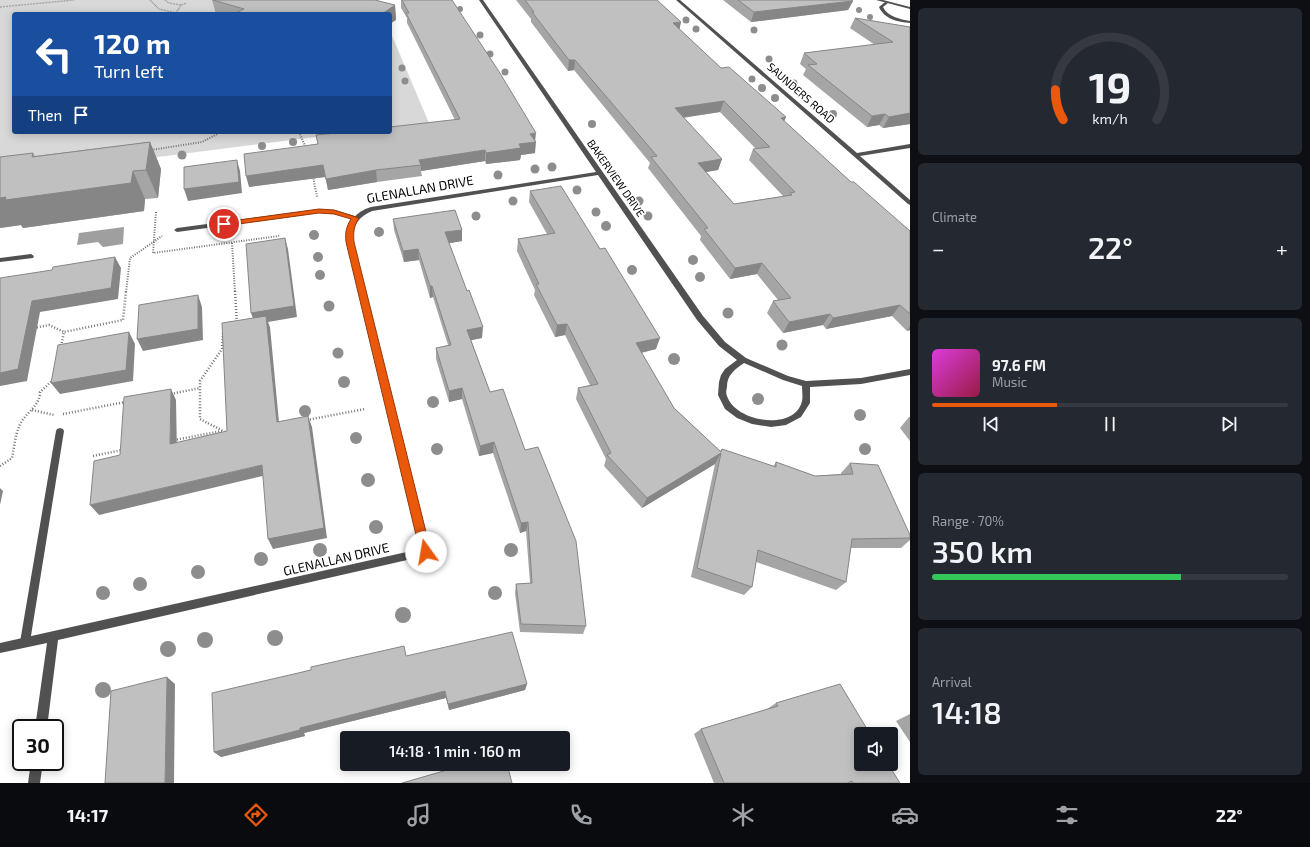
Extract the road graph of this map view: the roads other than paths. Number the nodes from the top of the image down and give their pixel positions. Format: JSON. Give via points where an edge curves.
{"nodes":[{"id":1,"x":480,"y":0,"type":"edge"},
{"id":2,"x":678,"y":0,"type":"edge"},
{"id":3,"x":878,"y":0,"type":"edge"},
{"id":4,"x":886,"y":3,"type":"junction"},
{"id":5,"x":910,"y":8,"type":"edge"},
{"id":6,"x":910,"y":22,"type":"edge"},
{"id":7,"x":910,"y":146,"type":"edge"},
{"id":8,"x":857,"y":155,"type":"junction"},
{"id":9,"x":599,"y":172,"type":"junction"},
{"id":10,"x":910,"y":202,"type":"edge"},
{"id":11,"x":356,"y":218,"type":"junction"},
{"id":12,"x":177,"y":230,"type":"road end"},
{"id":13,"x":31,"y":256,"type":"dead end"},
{"id":14,"x":0,"y":260,"type":"edge"},
{"id":15,"x":743,"y":360,"type":"junction"},
{"id":16,"x":910,"y":372,"type":"edge"},
{"id":17,"x":806,"y":384,"type":"junction"},
{"id":18,"x":60,"y":430,"type":"dead end"},
{"id":19,"x":53,"y":636,"type":"junction"},
{"id":20,"x":25,"y":642,"type":"junction"},
{"id":21,"x":0,"y":648,"type":"edge"},
{"id":22,"x":42,"y":719,"type":"edge"},
{"id":23,"x":36,"y":771,"type":"edge"},
{"id":24,"x":34,"y":783,"type":"edge"}],
"edges":[{"from":1,"to":9,"type":"street","name":"BAKERVIEW DRIVE"},
{"from":2,"to":8,"type":"street","name":"SAUNDERS ROAD"},
{"from":3,"to":4,"type":"street"},
{"from":4,"to":5,"type":"street"},
{"from":4,"to":6,"type":"street","via":[[881,7],[882,11],[890,17]]},
{"from":7,"to":8,"type":"street"},
{"from":8,"to":10,"type":"street","name":"SAUNDERS ROAD"},
{"from":9,"to":11,"type":"street","name":"GLENALLAN DRIVE","via":[[371,209]]},
{"from":9,"to":15,"type":"street","name":"BAKERVIEW DRIVE","via":[[700,318],[722,344]]},
{"from":11,"to":12,"type":"street","via":[[319,211]]},
{"from":11,"to":19,"type":"street","name":"GLENALLAN DRIVE","via":[[351,225],[350,242],[426,552]]},
{"from":13,"to":14,"type":"street"},
{"from":15,"to":17,"type":"street","name":"BAKERVIEW DRIVE"},
{"from":15,"to":17,"type":"street","via":[[728,371],[721,388],[723,400],[732,411],[745,419],[775,424],[789,421],[797,416],[806,403]]},
{"from":16,"to":17,"type":"street","name":"BAKERVIEW DRIVE","via":[[861,382]]},
{"from":18,"to":20,"type":"street"},
{"from":19,"to":20,"type":"street","name":"GLENALLAN DRIVE"},
{"from":19,"to":22,"type":"street"},
{"from":20,"to":21,"type":"street","name":"GLENALLAN DRIVE"},
{"from":23,"to":24,"type":"street"}]}
